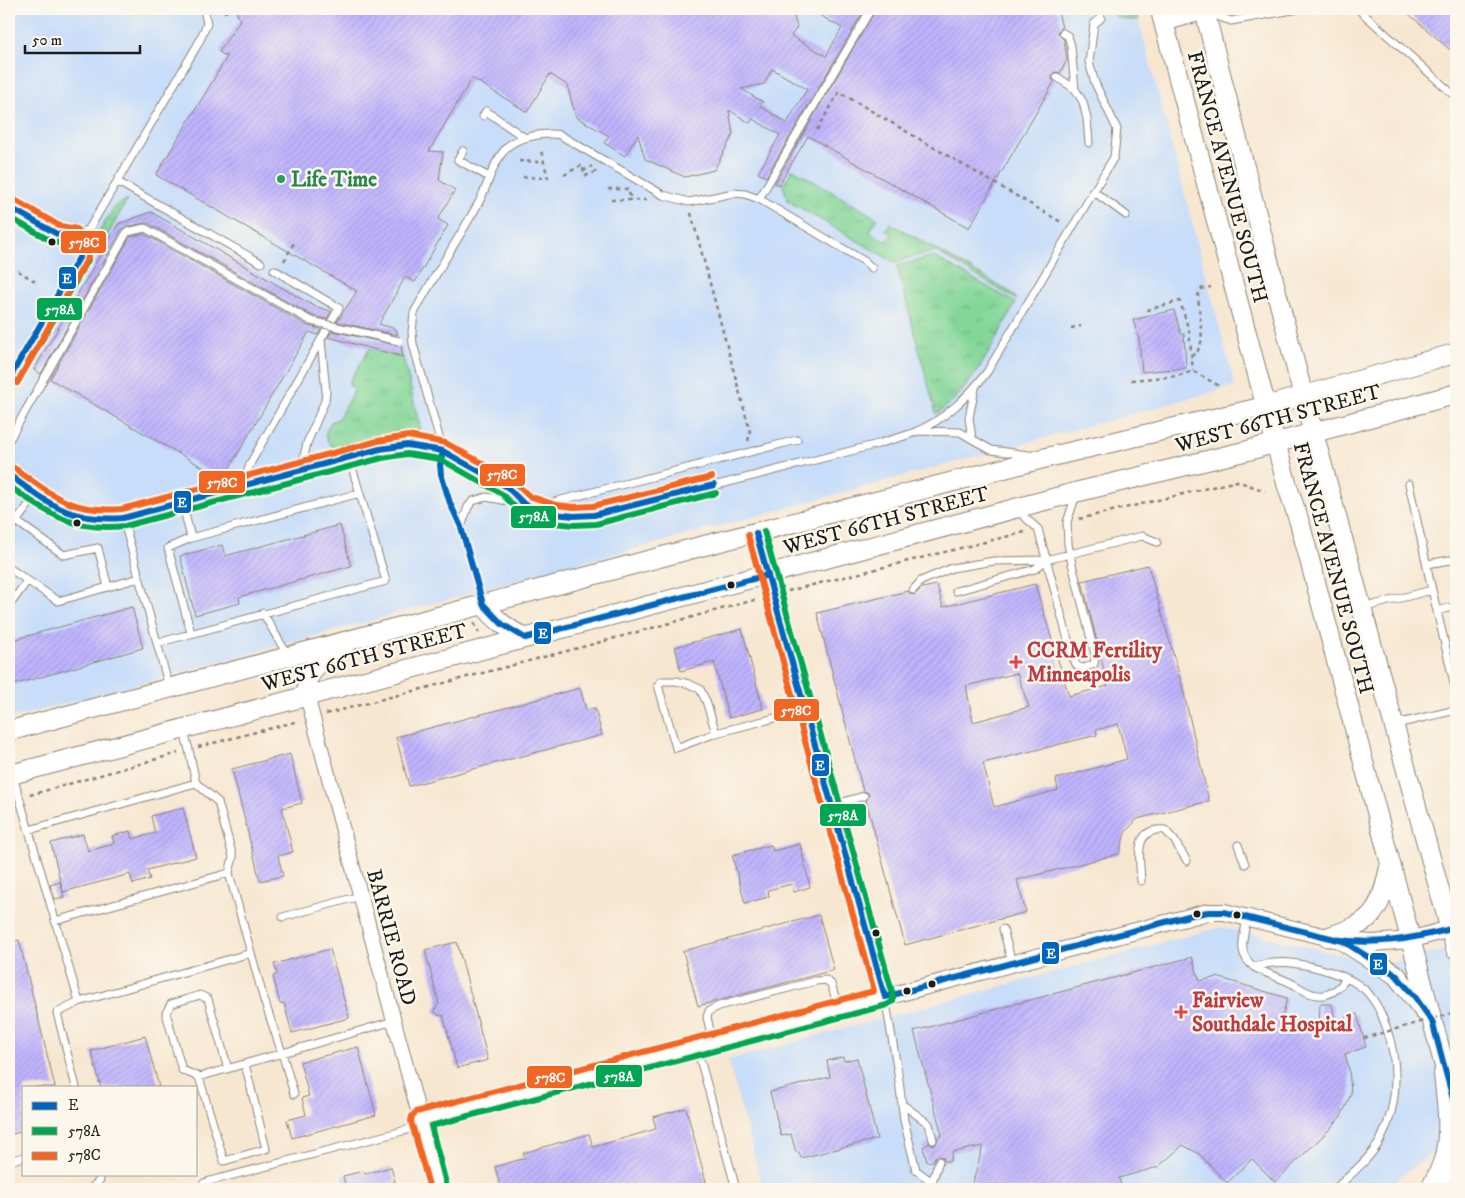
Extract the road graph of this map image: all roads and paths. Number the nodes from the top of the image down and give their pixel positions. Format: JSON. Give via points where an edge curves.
{"nodes":[{"id":1,"x":204,"y":9,"type":"edge"},
{"id":2,"x":233,"y":9,"type":"edge"},
{"id":3,"x":871,"y":9,"type":"edge"},
{"id":4,"x":1100,"y":9,"type":"edge"},
{"id":5,"x":1298,"y":9,"type":"edge"},
{"id":6,"x":1358,"y":9,"type":"edge"},
{"id":7,"x":1205,"y":10,"type":"edge"},
{"id":8,"x":224,"y":12,"type":"dead end"},
{"id":9,"x":1162,"y":16,"type":"edge"},
{"id":10,"x":1063,"y":33,"type":"dead end"},
{"id":11,"x":1057,"y":77,"type":"dead end"},
{"id":12,"x":1075,"y":88,"type":"junction"},
{"id":13,"x":1456,"y":97,"type":"edge"},
{"id":14,"x":483,"y":116,"type":"dead end"},
{"id":15,"x":817,"y":130,"type":"dead end"},
{"id":16,"x":526,"y":138,"type":"junction"},
{"id":17,"x":1089,"y":143,"type":"dead end"},
{"id":18,"x":463,"y":151,"type":"dead end"},
{"id":19,"x":541,"y":151,"type":"dead end"},
{"id":20,"x":519,"y":161,"type":"dead end"},
{"id":21,"x":544,"y":162,"type":"junction"},
{"id":22,"x":592,"y":166,"type":"dead end"},
{"id":23,"x":604,"y":168,"type":"dead end"},
{"id":24,"x":583,"y":171,"type":"junction"},
{"id":25,"x":564,"y":175,"type":"dead end"},
{"id":26,"x":489,"y":177,"type":"junction"},
{"id":27,"x":523,"y":177,"type":"dead end"},
{"id":28,"x":118,"y":182,"type":"junction"},
{"id":29,"x":608,"y":189,"type":"dead end"},
{"id":30,"x":1093,"y":191,"type":"junction"},
{"id":31,"x":631,"y":199,"type":"junction"},
{"id":32,"x":759,"y":199,"type":"junction"},
{"id":33,"x":611,"y":200,"type":"dead end"},
{"id":34,"x":652,"y":200,"type":"dead end"},
{"id":35,"x":9,"y":207,"type":"edge"},
{"id":36,"x":691,"y":213,"type":"dead end"},
{"id":37,"x":1126,"y":215,"type":"dead end"},
{"id":38,"x":1061,"y":222,"type":"dead end"},
{"id":39,"x":72,"y":236,"type":"junction"},
{"id":40,"x":295,"y":241,"type":"dead end"},
{"id":41,"x":284,"y":261,"type":"dead end"},
{"id":42,"x":261,"y":262,"type":"dead end"},
{"id":43,"x":872,"y":268,"type":"dead end"},
{"id":44,"x":274,"y":270,"type":"dead end"},
{"id":45,"x":18,"y":271,"type":"dead end"},
{"id":46,"x":38,"y":283,"type":"dead end"},
{"id":47,"x":1211,"y":286,"type":"dead end"},
{"id":48,"x":1147,"y":310,"type":"dead end"},
{"id":49,"x":1081,"y":326,"type":"dead end"},
{"id":50,"x":1071,"y":328,"type":"dead end"},
{"id":51,"x":321,"y":340,"type":"junction"},
{"id":52,"x":414,"y":344,"type":"junction"},
{"id":53,"x":1456,"y":353,"type":"edge"},
{"id":54,"x":1191,"y":356,"type":"junction"},
{"id":55,"x":1193,"y":371,"type":"junction"},
{"id":56,"x":9,"y":379,"type":"edge"},
{"id":57,"x":1131,"y":380,"type":"dead end"},
{"id":58,"x":1221,"y":387,"type":"dead end"},
{"id":59,"x":976,"y":388,"type":"junction"},
{"id":60,"x":1456,"y":394,"type":"edge"},
{"id":61,"x":1302,"y":395,"type":"junction"},
{"id":62,"x":1266,"y":406,"type":"junction"},
{"id":63,"x":917,"y":431,"type":"junction"},
{"id":64,"x":1313,"y":432,"type":"junction"},
{"id":65,"x":972,"y":438,"type":"junction"},
{"id":66,"x":9,"y":440,"type":"edge"},
{"id":67,"x":797,"y":440,"type":"dead end"},
{"id":68,"x":1276,"y":443,"type":"junction"},
{"id":69,"x":443,"y":451,"type":"junction"},
{"id":70,"x":746,"y":454,"type":"junction"},
{"id":71,"x":1049,"y":457,"type":"junction"},
{"id":72,"x":349,"y":458,"type":"junction"},
{"id":73,"x":305,"y":469,"type":"junction"},
{"id":74,"x":9,"y":475,"type":"edge"},
{"id":75,"x":1409,"y":484,"type":"dead end"},
{"id":76,"x":242,"y":486,"type":"junction"},
{"id":77,"x":1077,"y":492,"type":"junction"},
{"id":78,"x":1266,"y":492,"type":"dead end"},
{"id":79,"x":360,"y":493,"type":"junction"},
{"id":80,"x":37,"y":494,"type":"junction"},
{"id":81,"x":182,"y":502,"type":"junction"},
{"id":82,"x":524,"y":504,"type":"junction"},
{"id":83,"x":534,"y":507,"type":"junction"},
{"id":84,"x":1015,"y":509,"type":"junction"},
{"id":85,"x":123,"y":518,"type":"junction"},
{"id":86,"x":16,"y":521,"type":"junction"},
{"id":87,"x":1067,"y":522,"type":"junction"},
{"id":88,"x":461,"y":527,"type":"junction"},
{"id":89,"x":1038,"y":529,"type":"junction"},
{"id":90,"x":9,"y":531,"type":"edge"},
{"id":91,"x":756,"y":533,"type":"junction"},
{"id":92,"x":191,"y":538,"type":"junction"},
{"id":93,"x":1157,"y":542,"type":"dead end"},
{"id":94,"x":1070,"y":554,"type":"junction"},
{"id":95,"x":1046,"y":560,"type":"junction"},
{"id":96,"x":1456,"y":561,"type":"edge"},
{"id":97,"x":1426,"y":564,"type":"junction"},
{"id":98,"x":9,"y":568,"type":"edge"},
{"id":99,"x":768,"y":575,"type":"junction"},
{"id":100,"x":139,"y":578,"type":"junction"},
{"id":101,"x":27,"y":581,"type":"junction"},
{"id":102,"x":108,"y":587,"type":"junction"},
{"id":103,"x":791,"y":590,"type":"dead end"},
{"id":104,"x":913,"y":590,"type":"dead end"},
{"id":105,"x":1432,"y":590,"type":"junction"},
{"id":106,"x":956,"y":591,"type":"dead end"},
{"id":107,"x":758,"y":599,"type":"dead end"},
{"id":108,"x":9,"y":606,"type":"edge"},
{"id":109,"x":1456,"y":606,"type":"edge"},
{"id":110,"x":1361,"y":608,"type":"junction"},
{"id":111,"x":477,"y":610,"type":"junction"},
{"id":112,"x":1437,"y":611,"type":"junction"},
{"id":113,"x":262,"y":613,"type":"junction"},
{"id":114,"x":191,"y":633,"type":"junction"},
{"id":115,"x":365,"y":635,"type":"junction"},
{"id":116,"x":481,"y":637,"type":"dead end"},
{"id":117,"x":525,"y":638,"type":"junction"},
{"id":118,"x":157,"y":643,"type":"junction"},
{"id":119,"x":289,"y":656,"type":"junction"},
{"id":120,"x":169,"y":687,"type":"junction"},
{"id":121,"x":1456,"y":691,"type":"edge"},
{"id":122,"x":307,"y":696,"type":"junction"},
{"id":123,"x":806,"y":709,"type":"junction"},
{"id":124,"x":1456,"y":710,"type":"edge"},
{"id":125,"x":327,"y":714,"type":"dead end"},
{"id":126,"x":301,"y":720,"type":"dead end"},
{"id":127,"x":1393,"y":724,"type":"junction"},
{"id":128,"x":13,"y":728,"type":"edge"},
{"id":129,"x":183,"y":728,"type":"junction"},
{"id":130,"x":716,"y":733,"type":"junction"},
{"id":131,"x":189,"y":750,"type":"junction"},
{"id":132,"x":11,"y":774,"type":"edge"},
{"id":133,"x":196,"y":782,"type":"junction"},
{"id":134,"x":864,"y":796,"type":"dead end"},
{"id":135,"x":21,"y":797,"type":"junction"},
{"id":136,"x":832,"y":804,"type":"junction"},
{"id":137,"x":29,"y":830,"type":"junction"},
{"id":138,"x":1238,"y":845,"type":"dead end"},
{"id":139,"x":1187,"y":861,"type":"dead end"},
{"id":140,"x":1245,"y":864,"type":"dead end"},
{"id":141,"x":1390,"y":865,"type":"junction"},
{"id":142,"x":229,"y":873,"type":"junction"},
{"id":143,"x":1141,"y":881,"type":"dead end"},
{"id":144,"x":360,"y":896,"type":"junction"},
{"id":145,"x":283,"y":917,"type":"dead end"},
{"id":146,"x":1248,"y":917,"type":"junction"},
{"id":147,"x":55,"y":921,"type":"junction"},
{"id":148,"x":1453,"y":928,"type":"edge"},
{"id":149,"x":1003,"y":929,"type":"dead end"},
{"id":150,"x":1335,"y":939,"type":"junction"},
{"id":151,"x":1410,"y":940,"type":"junction"},
{"id":152,"x":1456,"y":950,"type":"edge"},
{"id":153,"x":251,"y":953,"type":"junction"},
{"id":154,"x":1012,"y":963,"type":"junction"},
{"id":155,"x":1254,"y":967,"type":"junction"},
{"id":156,"x":1346,"y":979,"type":"junction"},
{"id":157,"x":885,"y":997,"type":"junction"},
{"id":158,"x":79,"y":1002,"type":"junction"},
{"id":159,"x":839,"y":1010,"type":"junction"},
{"id":160,"x":1456,"y":1012,"type":"edge"},
{"id":161,"x":394,"y":1021,"type":"junction"},
{"id":162,"x":1432,"y":1021,"type":"junction"},
{"id":163,"x":1364,"y":1038,"type":"dead end"},
{"id":164,"x":713,"y":1044,"type":"junction"},
{"id":165,"x":697,"y":1048,"type":"junction"},
{"id":166,"x":282,"y":1053,"type":"junction"},
{"id":167,"x":245,"y":1064,"type":"junction"},
{"id":168,"x":228,"y":1068,"type":"junction"},
{"id":169,"x":1446,"y":1074,"type":"junction"},
{"id":170,"x":199,"y":1077,"type":"junction"},
{"id":171,"x":76,"y":1086,"type":"edge"},
{"id":172,"x":294,"y":1094,"type":"dead end"},
{"id":173,"x":902,"y":1104,"type":"junction"},
{"id":174,"x":1456,"y":1110,"type":"edge"},
{"id":175,"x":421,"y":1123,"type":"junction"},
{"id":176,"x":933,"y":1140,"type":"dead end"},
{"id":177,"x":22,"y":1158,"type":"edge"},
{"id":178,"x":939,"y":1161,"type":"dead end"},
{"id":179,"x":9,"y":1162,"type":"edge"},
{"id":180,"x":99,"y":1176,"type":"edge"},
{"id":181,"x":932,"y":1186,"type":"edge"},
{"id":182,"x":1456,"y":1186,"type":"edge"},
{"id":183,"x":90,"y":1189,"type":"edge"},
{"id":184,"x":200,"y":1189,"type":"edge"},
{"id":185,"x":439,"y":1189,"type":"edge"},
{"id":186,"x":736,"y":1189,"type":"edge"},
{"id":187,"x":1335,"y":1189,"type":"edge"},
{"id":188,"x":1434,"y":1189,"type":"edge"},
{"id":189,"x":1450,"y":1189,"type":"edge"}],
"edges":[{"from":1,"to":28,"type":"lane","via":[[207,24],[198,44]]},
{"from":2,"to":8,"type":"path"},
{"from":3,"to":32,"type":"lane"},
{"from":4,"to":30,"type":"lane","via":[[1101,18],[1094,24],[1089,62],[1095,83],[1117,129],[1114,157]]},
{"from":5,"to":7,"type":"lane","via":[[1231,21]]},
{"from":6,"to":13,"type":"lane"},
{"from":7,"to":9,"type":"street"},
{"from":7,"to":61,"type":"main road","name":"FRANCE AVENUE SOUTH"},
{"from":9,"to":62,"type":"main road","name":"FRANCE AVENUE SOUTH"},
{"from":10,"to":12,"type":"lane","via":[[1068,36],[1071,46]]},
{"from":11,"to":12,"type":"lane"},
{"from":12,"to":17,"type":"lane","via":[[1083,102]]},
{"from":14,"to":16,"type":"lane","via":[[486,111]]},
{"from":15,"to":38,"type":"path","via":[[839,92]]},
{"from":16,"to":26,"type":"lane","via":[[506,148]]},
{"from":16,"to":32,"type":"lane","via":[[560,135],[663,195],[677,199],[693,202],[734,193]]},
{"from":18,"to":26,"type":"lane","via":[[458,160]]},
{"from":19,"to":21,"type":"path"},
{"from":20,"to":21,"type":"path"},
{"from":21,"to":27,"type":"path","via":[[548,178]]},
{"from":22,"to":24,"type":"path"},
{"from":23,"to":24,"type":"path","via":[[585,176]]},
{"from":24,"to":25,"type":"path","via":[[582,165]]},
{"from":26,"to":52,"type":"lane","via":[[480,201],[414,314]]},
{"from":28,"to":39,"type":"lane","via":[[89,229]]},
{"from":28,"to":42,"type":"lane"},
{"from":29,"to":31,"type":"path","via":[[628,189]]},
{"from":30,"to":37,"type":"lane"},
{"from":30,"to":59,"type":"lane"},
{"from":31,"to":33,"type":"path"},
{"from":31,"to":34,"type":"path"},
{"from":32,"to":43,"type":"lane"},
{"from":35,"to":39,"type":"lane","via":[[57,234]]},
{"from":36,"to":70,"type":"path","via":[[750,430]]},
{"from":39,"to":56,"type":"lane","via":[[80,256]]},
{"from":40,"to":41,"type":"path"},
{"from":44,"to":51,"type":"lane","via":[[339,308]]},
{"from":45,"to":46,"type":"path"},
{"from":47,"to":54,"type":"path","via":[[1199,292],[1202,340],[1197,353]]},
{"from":48,"to":54,"type":"path","via":[[1180,301]]},
{"from":49,"to":50,"type":"path"},
{"from":51,"to":73,"type":"lane","via":[[325,401],[307,443]]},
{"from":51,"to":76,"type":"lane","via":[[251,462]]},
{"from":52,"to":66,"type":"lane","bridge":true,"via":[[311,321],[145,228],[127,232]]},
{"from":52,"to":69,"type":"lane"},
{"from":53,"to":61,"type":"main road","name":"WEST 66TH STREET"},
{"from":54,"to":55,"type":"path"},
{"from":55,"to":57,"type":"path","via":[[1177,376]]},
{"from":55,"to":58,"type":"path"},
{"from":59,"to":63,"type":"lane","via":[[942,416]]},
{"from":59,"to":65,"type":"lane","via":[[969,418]]},
{"from":60,"to":64,"type":"main road","name":"WEST 66TH STREET"},
{"from":61,"to":62,"type":"main road","name":"WEST 66TH STREET"},
{"from":61,"to":64,"type":"main road","name":"FRANCE AVENUE SOUTH"},
{"from":62,"to":68,"type":"main road","name":"FRANCE AVENUE SOUTH"},
{"from":62,"to":71,"type":"main road","name":"WEST 66TH STREET"},
{"from":63,"to":65,"type":"lane","via":[[960,432]]},
{"from":63,"to":83,"type":"lane","via":[[878,444],[594,515],[554,514]]},
{"from":64,"to":68,"type":"main road","name":"WEST 66TH STREET"},
{"from":64,"to":110,"type":"main road","name":"FRANCE AVENUE SOUTH"},
{"from":65,"to":71,"type":"lane","via":[[991,450]]},
{"from":67,"to":70,"type":"lane"},
{"from":68,"to":77,"type":"main road","name":"WEST 66TH STREET"},
{"from":68,"to":141,"type":"main road","name":"FRANCE AVENUE SOUTH"},
{"from":69,"to":72,"type":"lane","via":[[407,445]]},
{"from":69,"to":82,"type":"lane","via":[[507,487]]},
{"from":69,"to":88,"type":"lane","via":[[441,474]]},
{"from":70,"to":83,"type":"lane"},
{"from":71,"to":91,"type":"main road","name":"WEST 66TH STREET"},
{"from":72,"to":73,"type":"lane"},
{"from":72,"to":79,"type":"lane"},
{"from":73,"to":76,"type":"lane"},
{"from":74,"to":80,"type":"lane"},
{"from":75,"to":97,"type":"lane"},
{"from":76,"to":81,"type":"lane"},
{"from":77,"to":84,"type":"main road","name":"WEST 66TH STREET"},
{"from":77,"to":87,"type":"lane"},
{"from":78,"to":87,"type":"path","via":[[1237,481]]},
{"from":79,"to":92,"type":"lane"},
{"from":79,"to":113,"type":"lane","via":[[386,581]]},
{"from":80,"to":85,"type":"lane","via":[[76,516],[92,520]]},
{"from":80,"to":86,"type":"lane"},
{"from":81,"to":85,"type":"lane"},
{"from":81,"to":92,"type":"lane"},
{"from":82,"to":83,"type":"lane"},
{"from":82,"to":88,"type":"lane","via":[[486,496],[473,501],[468,507]]},
{"from":84,"to":89,"type":"lane"},
{"from":84,"to":99,"type":"main road","name":"WEST 66TH STREET"},
{"from":85,"to":100,"type":"lane"},
{"from":86,"to":90,"type":"lane"},
{"from":86,"to":102,"type":"lane","via":[[64,554],[98,548]]},
{"from":87,"to":94,"type":"lane"},
{"from":88,"to":111,"type":"lane"},
{"from":89,"to":95,"type":"lane"},
{"from":89,"to":103,"type":"path"},
{"from":91,"to":99,"type":"street"},
{"from":91,"to":111,"type":"main road","name":"WEST 66TH STREET"},
{"from":92,"to":114,"type":"lane","via":[[168,548]]},
{"from":93,"to":94,"type":"lane","via":[[1142,536]]},
{"from":94,"to":95,"type":"lane"},
{"from":94,"to":95,"type":"lane","via":[[1095,655],[1094,664],[1084,668],[1076,666],[1073,658]]},
{"from":95,"to":104,"type":"lane","via":[[994,561],[952,568],[921,581]]},
{"from":95,"to":106,"type":"lane","via":[[1035,569]]},
{"from":96,"to":97,"type":"lane"},
{"from":97,"to":105,"type":"lane"},
{"from":98,"to":101,"type":"lane"},
{"from":99,"to":117,"type":"main road","name":"WEST 66TH STREET"},
{"from":99,"to":123,"type":"street"},
{"from":100,"to":102,"type":"lane"},
{"from":100,"to":118,"type":"lane"},
{"from":101,"to":102,"type":"lane","via":[[58,601]]},
{"from":101,"to":108,"type":"lane"},
{"from":105,"to":110,"type":"lane"},
{"from":105,"to":112,"type":"lane"},
{"from":107,"to":125,"type":"path"},
{"from":109,"to":112,"type":"lane"},
{"from":110,"to":127,"type":"main road","name":"FRANCE AVENUE SOUTH"},
{"from":111,"to":115,"type":"main road","name":"WEST 66TH STREET"},
{"from":111,"to":116,"type":"path"},
{"from":111,"to":117,"type":"main road","via":[[490,613],[506,628]]},
{"from":112,"to":121,"type":"lane"},
{"from":113,"to":114,"type":"lane"},
{"from":113,"to":119,"type":"lane"},
{"from":114,"to":118,"type":"lane"},
{"from":115,"to":119,"type":"main road","name":"WEST 66TH STREET"},
{"from":115,"to":122,"type":"main road","via":[[322,660],[308,680]]},
{"from":117,"to":122,"type":"main road","name":"WEST 66TH STREET"},
{"from":118,"to":120,"type":"lane"},
{"from":119,"to":120,"type":"main road","name":"WEST 66TH STREET"},
{"from":120,"to":128,"type":"main road","name":"WEST 66TH STREET"},
{"from":122,"to":129,"type":"main road","name":"WEST 66TH STREET"},
{"from":122,"to":144,"type":"street","name":"BARRIE ROAD"},
{"from":123,"to":130,"type":"lane"},
{"from":123,"to":136,"type":"street"},
{"from":124,"to":127,"type":"lane"},
{"from":126,"to":131,"type":"path"},
{"from":127,"to":148,"type":"main road","name":"FRANCE AVENUE SOUTH"},
{"from":129,"to":131,"type":"lane"},
{"from":129,"to":132,"type":"main road","name":"WEST 66TH STREET"},
{"from":130,"to":130,"type":"lane","via":[[676,748],[658,685],[662,681],[676,681],[700,689]]},
{"from":131,"to":133,"type":"lane"},
{"from":131,"to":135,"type":"path"},
{"from":132,"to":135,"type":"lane"},
{"from":133,"to":137,"type":"lane"},
{"from":133,"to":142,"type":"lane","via":[[218,802],[233,857]]},
{"from":134,"to":136,"type":"lane"},
{"from":135,"to":137,"type":"lane"},
{"from":136,"to":157,"type":"street"},
{"from":137,"to":147,"type":"lane"},
{"from":138,"to":140,"type":"lane"},
{"from":139,"to":143,"type":"lane","via":[[1165,830],[1154,829],[1144,836],[1139,846]]},
{"from":141,"to":150,"type":"main road","via":[[1384,894],[1376,910],[1362,924]]},
{"from":141,"to":151,"type":"main road","name":"FRANCE AVENUE SOUTH"},
{"from":142,"to":147,"type":"lane"},
{"from":142,"to":153,"type":"lane"},
{"from":144,"to":145,"type":"lane"},
{"from":144,"to":161,"type":"street","name":"BARRIE ROAD"},
{"from":146,"to":150,"type":"street"},
{"from":146,"to":154,"type":"street","via":[[1208,912]]},
{"from":146,"to":155,"type":"lane","via":[[1242,949]]},
{"from":147,"to":158,"type":"lane"},
{"from":148,"to":151,"type":"street"},
{"from":148,"to":152,"type":"main road","name":"FRANCE AVENUE SOUTH"},
{"from":149,"to":154,"type":"lane"},
{"from":150,"to":151,"type":"street","via":[[1372,943]]},
{"from":150,"to":162,"type":"main road","via":[[1396,975]]},
{"from":151,"to":162,"type":"main road","name":"FRANCE AVENUE SOUTH"},
{"from":153,"to":158,"type":"lane"},
{"from":153,"to":166,"type":"lane"},
{"from":154,"to":157,"type":"street"},
{"from":155,"to":156,"type":"lane","via":[[1272,963],[1303,965]]},
{"from":155,"to":156,"type":"lane","via":[[1318,996],[1330,994]]},
{"from":156,"to":187,"type":"lane","via":[[1360,986],[1383,1016],[1395,1079],[1392,1106],[1380,1140]]},
{"from":157,"to":159,"type":"street"},
{"from":157,"to":173,"type":"lane"},
{"from":158,"to":171,"type":"lane","via":[[57,1014]]},
{"from":159,"to":164,"type":"street"},
{"from":159,"to":164,"type":"lane","via":[[831,984],[826,980],[720,1006],[709,1011],[707,1017]]},
{"from":160,"to":163,"type":"path","bridge":true},
{"from":161,"to":166,"type":"lane"},
{"from":161,"to":175,"type":"street","name":"BARRIE ROAD"},
{"from":162,"to":169,"type":"main road","name":"FRANCE AVENUE SOUTH"},
{"from":164,"to":165,"type":"street"},
{"from":165,"to":175,"type":"street"},
{"from":165,"to":186,"type":"lane"},
{"from":166,"to":167,"type":"lane"},
{"from":166,"to":172,"type":"lane"},
{"from":167,"to":168,"type":"lane"},
{"from":167,"to":170,"type":"lane","via":[[266,1149],[250,1154],[224,1161]]},
{"from":168,"to":170,"type":"lane"},
{"from":168,"to":170,"type":"lane","via":[[208,999],[200,995],[171,1004],[166,1013],[182,1070]]},
{"from":169,"to":174,"type":"main road","name":"FRANCE AVENUE SOUTH"},
{"from":169,"to":188,"type":"highway","via":[[1450,1142]]},
{"from":173,"to":176,"type":"lane","via":[[929,1124]]},
{"from":173,"to":181,"type":"lane","via":[[916,1170]]},
{"from":175,"to":184,"type":"lane","via":[[210,1180]]},
{"from":175,"to":185,"type":"street","name":"BARRIE ROAD"},
{"from":177,"to":179,"type":"lane"},
{"from":178,"to":181,"type":"lane"},
{"from":180,"to":183,"type":"lane","via":[[100,1180]]},
{"from":182,"to":189,"type":"highway"}]}
